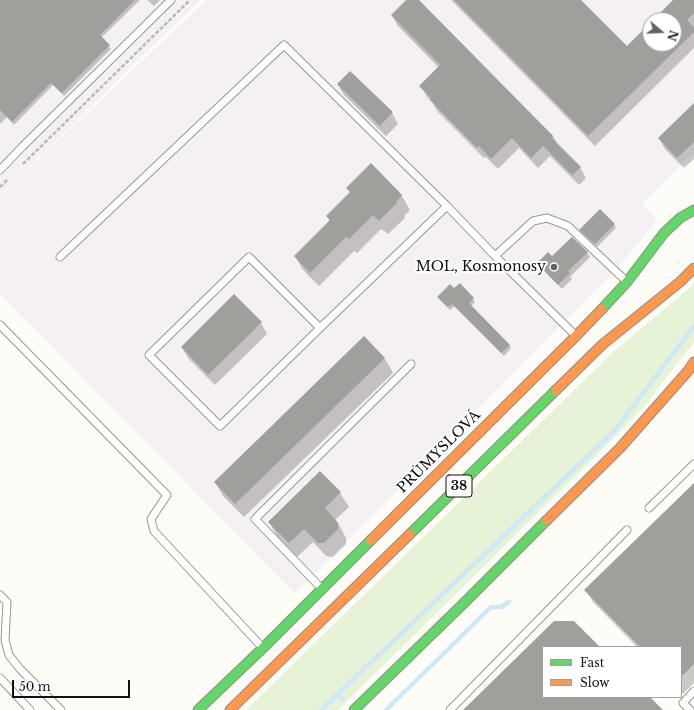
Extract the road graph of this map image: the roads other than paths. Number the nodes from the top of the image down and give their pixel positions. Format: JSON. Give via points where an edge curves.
{"nodes":[{"id":1,"x":172,"y":0,"type":"edge"},
{"id":2,"x":0,"y":170,"type":"edge"},
{"id":3,"x":447,"y":206,"type":"junction"},
{"id":4,"x":694,"y":210,"type":"edge"},
{"id":5,"x":495,"y":256,"type":"junction"},
{"id":6,"x":60,"y":257,"type":"dead end"},
{"id":7,"x":694,"y":268,"type":"edge"},
{"id":8,"x":627,"y":282,"type":"junction"},
{"id":9,"x":0,"y":325,"type":"edge"},
{"id":10,"x":320,"y":328,"type":"junction"},
{"id":11,"x":576,"y":336,"type":"junction"},
{"id":12,"x":694,"y":362,"type":"edge"},
{"id":13,"x":411,"y":364,"type":"dead end"},
{"id":14,"x":694,"y":464,"type":"edge"},
{"id":15,"x":649,"y":508,"type":"dead end"},
{"id":16,"x":627,"y":530,"type":"dead end"},
{"id":17,"x":322,"y":589,"type":"junction"},
{"id":18,"x":0,"y":594,"type":"edge"},
{"id":19,"x":262,"y":648,"type":"junction"},
{"id":20,"x":1,"y":679,"type":"edge"},
{"id":21,"x":694,"y":691,"type":"edge"},
{"id":22,"x":30,"y":710,"type":"edge"},
{"id":23,"x":61,"y":710,"type":"edge"},
{"id":24,"x":198,"y":710,"type":"edge"},
{"id":25,"x":230,"y":710,"type":"edge"},
{"id":26,"x":354,"y":710,"type":"edge"},
{"id":27,"x":450,"y":710,"type":"edge"},
{"id":28,"x":690,"y":710,"type":"edge"}],
"edges":[{"from":1,"to":2,"type":"lane"},
{"from":3,"to":5,"type":"lane"},
{"from":3,"to":6,"type":"lane","via":[[284,45]]},
{"from":3,"to":10,"type":"lane"},
{"from":4,"to":8,"type":"main road","name":"PRŮMYSLOVÁ","via":[[680,218],[664,233]]},
{"from":5,"to":8,"type":"lane","via":[[533,221],[547,218],[568,226]]},
{"from":5,"to":11,"type":"lane"},
{"from":7,"to":25,"type":"main road","number":"38","via":[[604,344]]},
{"from":8,"to":11,"type":"main road","name":"PRŮMYSLOVÁ"},
{"from":9,"to":19,"type":"lane","via":[[167,495],[151,519],[154,531]]},
{"from":10,"to":10,"type":"lane","via":[[220,426],[150,355],[249,257]]},
{"from":11,"to":17,"type":"main road","name":"PRŮMYSLOVÁ"},
{"from":12,"to":26,"type":"main road","via":[[620,448]]},
{"from":13,"to":17,"type":"lane","via":[[255,518]]},
{"from":14,"to":15,"type":"lane"},
{"from":16,"to":27,"type":"lane"},
{"from":17,"to":19,"type":"main road","name":"PRŮMYSLOVÁ"},
{"from":18,"to":23,"type":"lane","via":[[8,602],[5,640],[8,656]]},
{"from":19,"to":24,"type":"main road","name":"PRŮMYSLOVÁ"},
{"from":20,"to":22,"type":"lane"},
{"from":21,"to":28,"type":"lane","via":[[683,702]]}]}
